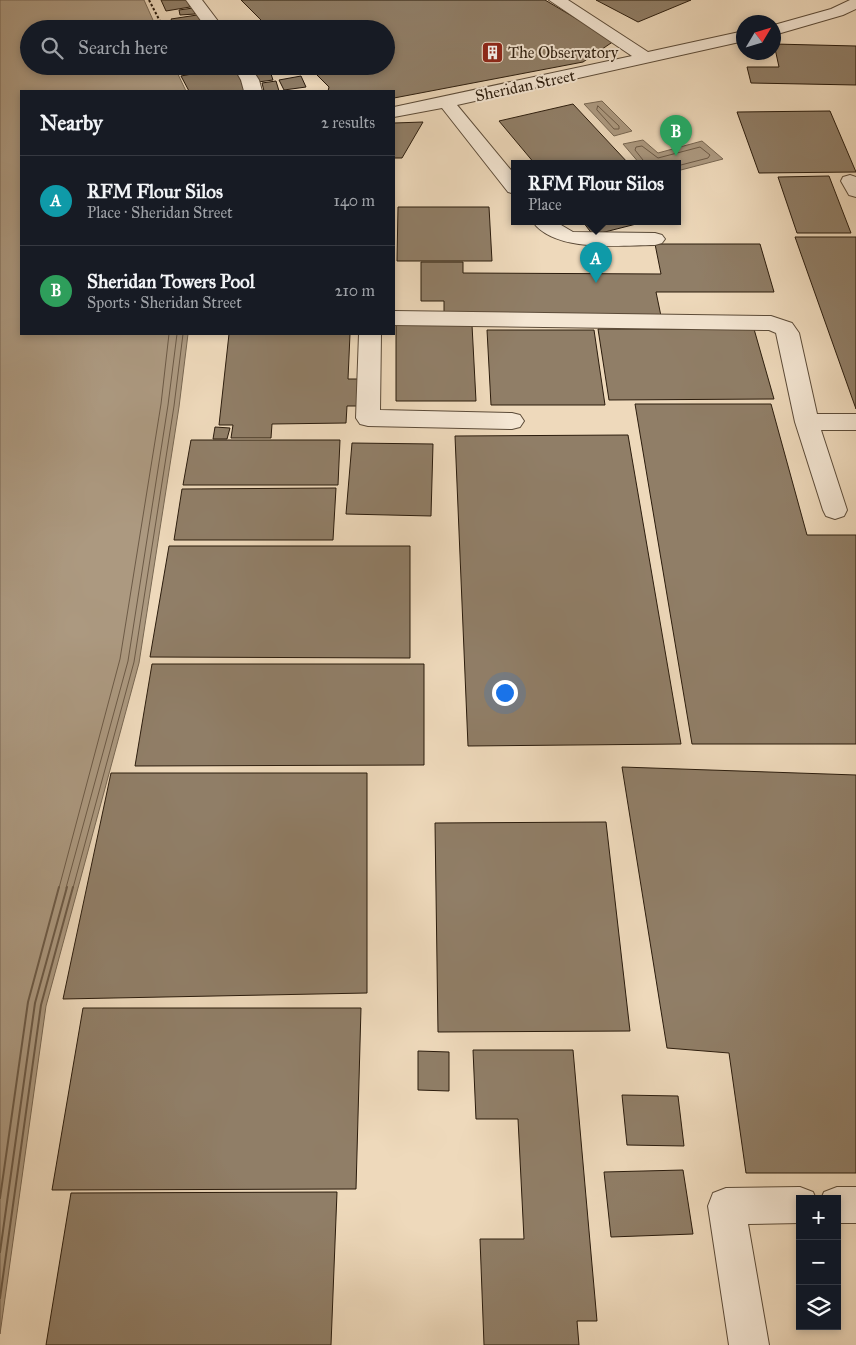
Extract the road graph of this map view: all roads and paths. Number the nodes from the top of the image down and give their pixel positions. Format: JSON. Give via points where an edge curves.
{"nodes":[{"id":1,"x":149,"y":0,"type":"edge"},
{"id":2,"x":194,"y":0,"type":"edge"},
{"id":3,"x":557,"y":0,"type":"edge"},
{"id":4,"x":856,"y":3,"type":"edge"},
{"id":5,"x":159,"y":20,"type":"edge"},
{"id":6,"x":209,"y":20,"type":"edge"},
{"id":7,"x":781,"y":28,"type":"edge"},
{"id":8,"x":736,"y":38,"type":"edge"},
{"id":9,"x":645,"y":58,"type":"junction"},
{"id":10,"x":247,"y":75,"type":"edge"},
{"id":11,"x":253,"y":90,"type":"edge"},
{"id":12,"x":446,"y":102,"type":"junction"},
{"id":13,"x":396,"y":120,"type":"edge"},
{"id":14,"x":511,"y":183,"type":"edge"},
{"id":15,"x":547,"y":225,"type":"edge"},
{"id":16,"x":655,"y":238,"type":"dead end"},
{"id":17,"x":395,"y":318,"type":"edge"},
{"id":18,"x":370,"y":335,"type":"edge"},
{"id":19,"x":512,"y":422,"type":"dead end"},
{"id":20,"x":807,"y":422,"type":"junction"},
{"id":21,"x":856,"y":422,"type":"edge"},
{"id":22,"x":834,"y":510,"type":"dead end"},
{"id":23,"x":796,"y":1205,"type":"edge"},
{"id":24,"x":841,"y":1205,"type":"edge"},
{"id":25,"x":856,"y":1205,"type":"edge"},
{"id":26,"x":749,"y":1345,"type":"edge"}],
"edges":[{"from":1,"to":5,"type":"path"},
{"from":2,"to":6,"type":"street"},
{"from":3,"to":9,"type":"street"},
{"from":4,"to":7,"type":"street","via":[[838,12]]},
{"from":8,"to":9,"type":"street","name":"Sheridan Street"},
{"from":9,"to":12,"type":"street","name":"Sheridan Street"},
{"from":10,"to":11,"type":"street"},
{"from":12,"to":13,"type":"street","name":"Sheridan Street","via":[[424,106]]},
{"from":12,"to":14,"type":"street"},
{"from":15,"to":16,"type":"street","via":[[572,238]]},
{"from":17,"to":20,"type":"street","via":[[771,323],[788,333]]},
{"from":18,"to":19,"type":"street","via":[[368,418]]},
{"from":20,"to":21,"type":"street"},
{"from":20,"to":22,"type":"street"},
{"from":23,"to":26,"type":"street","via":[[726,1206]]},
{"from":24,"to":25,"type":"street"}]}
